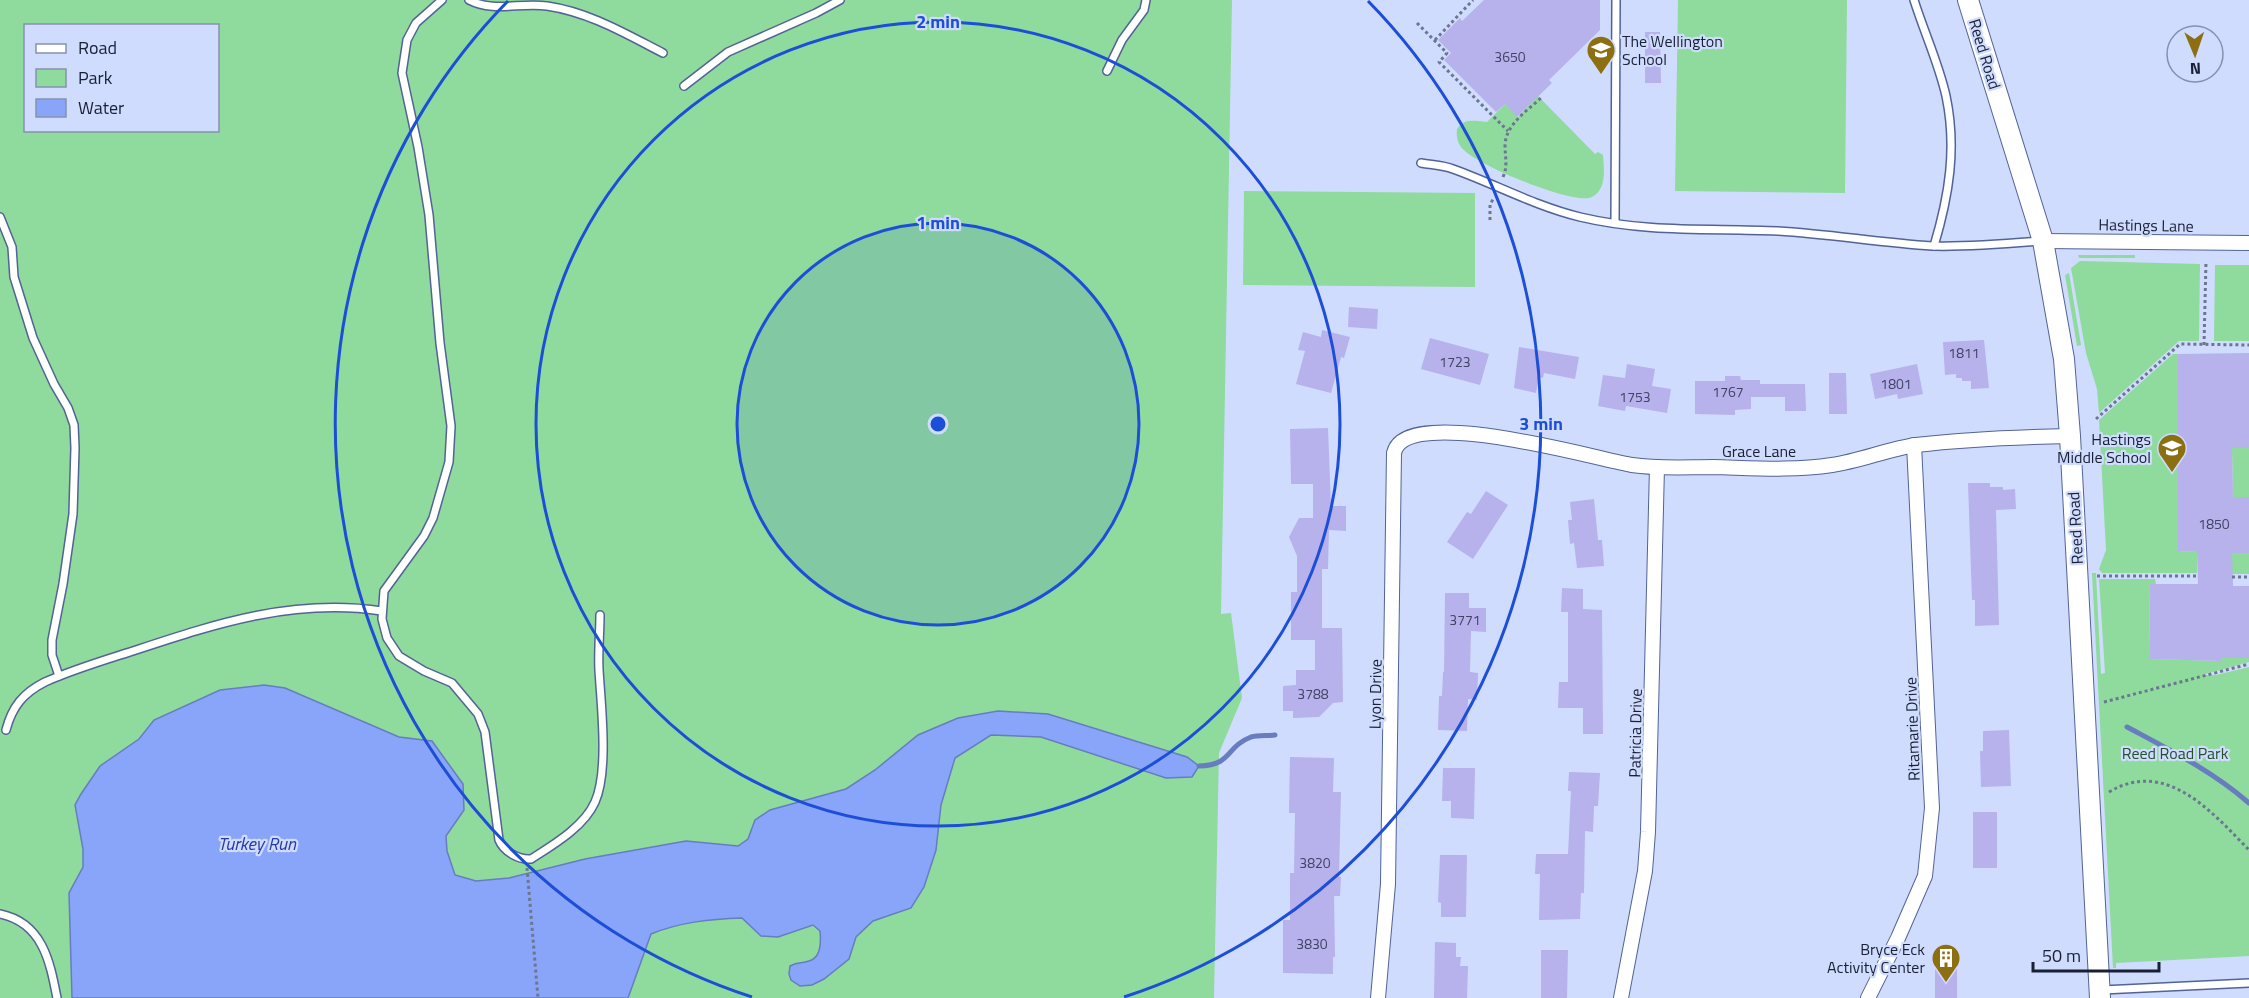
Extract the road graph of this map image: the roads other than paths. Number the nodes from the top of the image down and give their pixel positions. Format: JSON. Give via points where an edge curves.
{"nodes":[{"id":1,"x":442,"y":0,"type":"edge"},
{"id":2,"x":469,"y":0,"type":"edge"},
{"id":3,"x":840,"y":0,"type":"edge"},
{"id":4,"x":1146,"y":0,"type":"edge"},
{"id":5,"x":1616,"y":0,"type":"edge"},
{"id":6,"x":1914,"y":0,"type":"edge"},
{"id":7,"x":1968,"y":0,"type":"edge"},
{"id":8,"x":663,"y":53,"type":"dead end"},
{"id":9,"x":1107,"y":71,"type":"dead end"},
{"id":10,"x":684,"y":86,"type":"dead end"},
{"id":11,"x":1422,"y":163,"type":"dead end"},
{"id":12,"x":0,"y":217,"type":"edge"},
{"id":13,"x":1615,"y":223,"type":"junction"},
{"id":14,"x":2043,"y":241,"type":"junction"},
{"id":15,"x":2249,"y":243,"type":"edge"},
{"id":16,"x":1934,"y":246,"type":"junction"},
{"id":17,"x":1447,"y":434,"type":"joint"},
{"id":18,"x":2070,"y":436,"type":"junction"},
{"id":19,"x":1914,"y":445,"type":"junction"},
{"id":20,"x":1657,"y":467,"type":"junction"},
{"id":21,"x":382,"y":611,"type":"junction"},
{"id":22,"x":600,"y":615,"type":"dead end"},
{"id":23,"x":59,"y":676,"type":"junction"},
{"id":24,"x":6,"y":730,"type":"dead end"},
{"id":25,"x":0,"y":915,"type":"edge"},
{"id":26,"x":2249,"y":983,"type":"edge"},
{"id":27,"x":2100,"y":994,"type":"edge"},
{"id":28,"x":57,"y":998,"type":"edge"},
{"id":29,"x":1378,"y":998,"type":"edge"},
{"id":30,"x":1621,"y":998,"type":"edge"},
{"id":31,"x":1868,"y":998,"type":"edge"}],
"edges":[{"from":1,"to":21,"type":"lane","via":[[416,23],[407,40],[402,73],[429,215],[451,426],[449,462],[433,518],[384,591]]},
{"from":2,"to":8,"type":"lane","via":[[490,6],[545,6],[573,11]]},
{"from":3,"to":10,"type":"lane","via":[[728,52]]},
{"from":4,"to":9,"type":"lane","via":[[1144,10],[1122,40]]},
{"from":5,"to":13,"type":"lane"},
{"from":6,"to":16,"type":"lane","via":[[1946,95],[1951,129],[1952,161],[1945,210]]},
{"from":7,"to":14,"type":"main road","name":"Reed Road"},
{"from":11,"to":13,"type":"lane","via":[[1451,168],[1579,217]]},
{"from":12,"to":23,"type":"lane","via":[[12,247],[14,277],[33,338],[74,425],[73,514],[52,640],[52,656]]},
{"from":13,"to":16,"type":"lane","via":[[1671,230],[1777,231]]},
{"from":14,"to":15,"type":"street","name":"Hastings Lane"},
{"from":14,"to":16,"type":"lane"},
{"from":14,"to":18,"type":"main road","name":"Reed Road","via":[[2064,359]]},
{"from":17,"to":20,"type":"street","name":"Grace Lane","via":[[1514,439],[1631,465]]},
{"from":17,"to":29,"type":"street","name":"Lyon Drive","via":[[1416,434],[1403,439],[1394,453],[1388,884]]},
{"from":18,"to":19,"type":"street","name":"Grace Lane"},
{"from":18,"to":27,"type":"main road","name":"Reed Road"},
{"from":19,"to":20,"type":"street","name":"Grace Lane","via":[[1831,466]]},
{"from":19,"to":31,"type":"street","name":"Ritamarie Drive","via":[[1932,808],[1925,876]]},
{"from":20,"to":30,"type":"street","name":"Patricia Drive","via":[[1648,832],[1645,871]]},
{"from":21,"to":22,"type":"lane","via":[[384,628],[399,656],[452,683],[478,714],[485,732],[499,840],[506,850],[526,860],[572,830],[596,801],[603,722]]},
{"from":21,"to":23,"type":"lane","via":[[344,606],[250,616]]},
{"from":23,"to":24,"type":"lane","via":[[23,696],[9,716]]},
{"from":25,"to":28,"type":"lane","via":[[20,922],[43,946]]},
{"from":26,"to":27,"type":"lane"}]}
